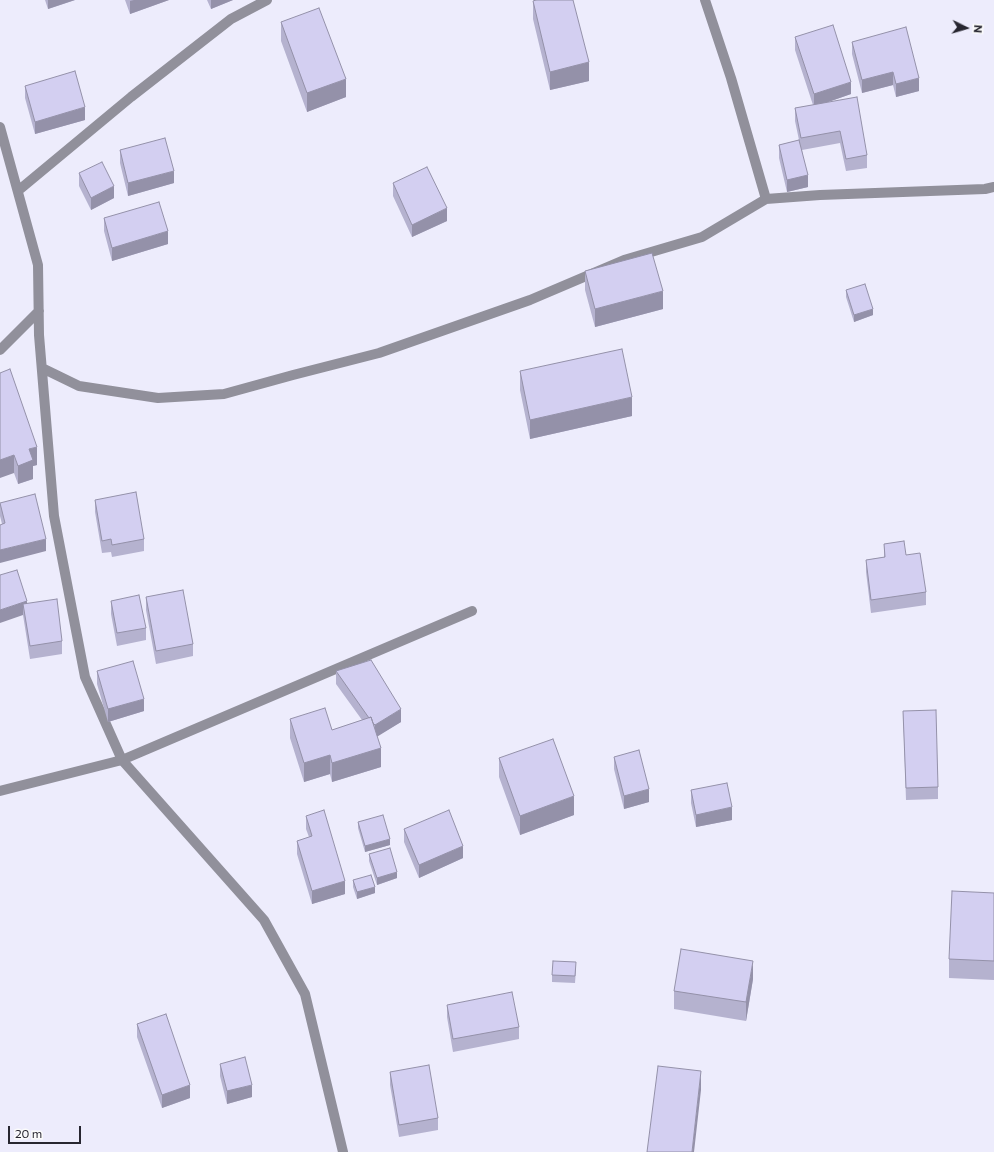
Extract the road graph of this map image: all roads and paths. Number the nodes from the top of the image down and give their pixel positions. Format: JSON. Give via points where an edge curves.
{"nodes":[{"id":1,"x":267,"y":0,"type":"edge"},
{"id":2,"x":705,"y":0,"type":"edge"},
{"id":3,"x":0,"y":127,"type":"edge"},
{"id":4,"x":994,"y":187,"type":"edge"},
{"id":5,"x":19,"y":190,"type":"junction"},
{"id":6,"x":766,"y":200,"type":"junction"},
{"id":7,"x":39,"y":311,"type":"junction"},
{"id":8,"x":0,"y":350,"type":"edge"},
{"id":9,"x":42,"y":368,"type":"junction"},
{"id":10,"x":472,"y":611,"type":"dead end"},
{"id":11,"x":122,"y":760,"type":"junction"},
{"id":12,"x":0,"y":790,"type":"edge"},
{"id":13,"x":343,"y":1152,"type":"edge"}],
"edges":[{"from":1,"to":5,"type":"street","via":[[231,19],[131,97]]},
{"from":2,"to":6,"type":"street","via":[[731,78]]},
{"from":3,"to":5,"type":"street"},
{"from":4,"to":6,"type":"street"},
{"from":5,"to":7,"type":"street","via":[[38,265]]},
{"from":6,"to":9,"type":"street","via":[[702,237],[624,260],[530,300],[379,353],[224,394],[158,398],[79,386]]},
{"from":7,"to":8,"type":"street"},
{"from":7,"to":9,"type":"street"},
{"from":9,"to":11,"type":"street","via":[[54,516],[85,677]]},
{"from":10,"to":11,"type":"street"},
{"from":11,"to":12,"type":"street"},
{"from":11,"to":13,"type":"street","via":[[264,920],[305,994]]}]}
